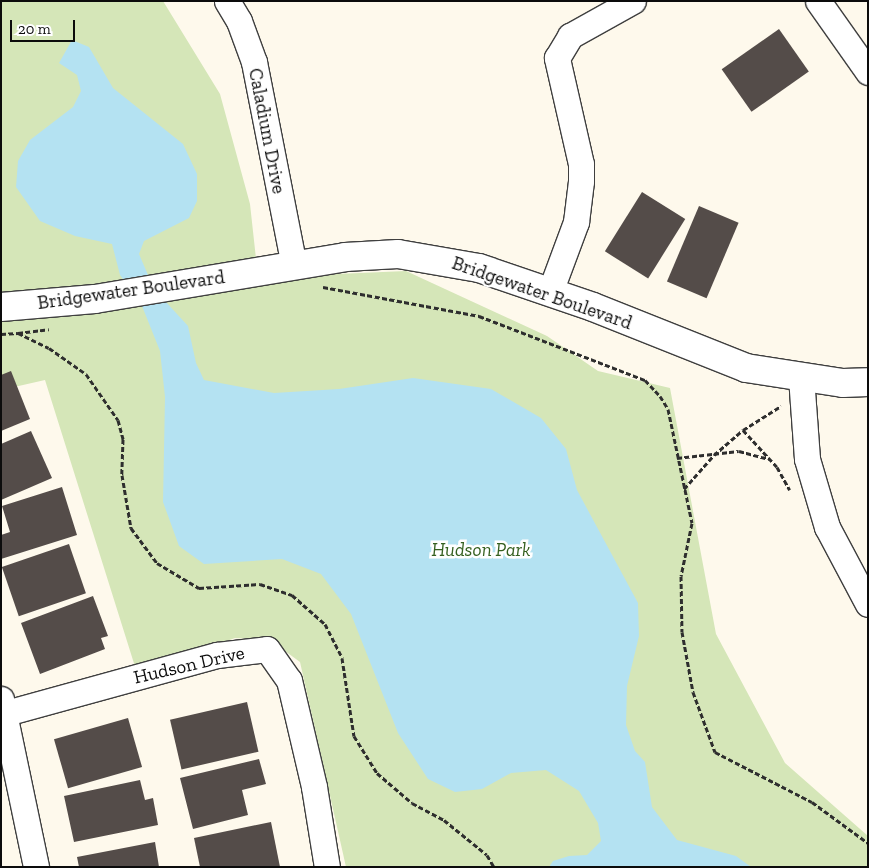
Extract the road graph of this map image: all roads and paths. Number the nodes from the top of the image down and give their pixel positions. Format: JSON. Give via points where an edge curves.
{"nodes":[{"id":1,"x":227,"y":1,"type":"edge"},
{"id":2,"x":633,"y":1,"type":"edge"},
{"id":3,"x":818,"y":1,"type":"edge"},
{"id":4,"x":868,"y":72,"type":"edge"},
{"id":5,"x":294,"y":265,"type":"junction"},
{"id":6,"x":313,"y":287,"type":"dead end"},
{"id":7,"x":550,"y":292,"type":"junction"},
{"id":8,"x":1,"y":307,"type":"edge"},
{"id":9,"x":1,"y":334,"type":"edge"},
{"id":10,"x":868,"y":382,"type":"edge"},
{"id":11,"x":802,"y":389,"type":"junction"},
{"id":12,"x":743,"y":430,"type":"junction"},
{"id":13,"x":714,"y":455,"type":"junction"},
{"id":14,"x":677,"y":458,"type":"junction"},
{"id":15,"x":769,"y":459,"type":"junction"},
{"id":16,"x":684,"y":489,"type":"junction"},
{"id":17,"x":793,"y":497,"type":"dead end"},
{"id":18,"x":868,"y":604,"type":"edge"},
{"id":19,"x":4,"y":706,"type":"edge"},
{"id":20,"x":868,"y":843,"type":"edge"},
{"id":21,"x":36,"y":867,"type":"edge"},
{"id":22,"x":327,"y":867,"type":"edge"},
{"id":23,"x":494,"y":867,"type":"edge"}],
"edges":[{"from":1,"to":5,"type":"street","name":"Caladium Drive","via":[[239,21],[254,62]]},
{"from":2,"to":7,"type":"street","via":[[570,36],[557,58],[581,164],[581,180],[576,222]]},
{"from":3,"to":4,"type":"street"},
{"from":5,"to":7,"type":"street","name":"Bridgewater Boulevard","via":[[345,257],[398,254],[479,268]]},
{"from":5,"to":8,"type":"street","name":"Bridgewater Boulevard","via":[[95,299]]},
{"from":6,"to":14,"type":"path","via":[[340,289],[478,316],[644,380],[668,408],[679,453]]},
{"from":7,"to":11,"type":"street","name":"Bridgewater Boulevard"},
{"from":9,"to":23,"type":"path","via":[[18,333],[49,348],[86,374],[118,420],[123,438],[122,475],[131,528],[157,563],[199,588],[260,584],[292,594],[325,624],[342,658],[354,736],[377,773],[412,803],[444,820],[487,855]]},
{"from":10,"to":11,"type":"street","name":"Bridgewater Boulevard"},
{"from":11,"to":12,"type":"path"},
{"from":11,"to":18,"type":"street","via":[[807,459],[827,527]]},
{"from":12,"to":13,"type":"path"},
{"from":12,"to":15,"type":"path"},
{"from":13,"to":14,"type":"path"},
{"from":13,"to":15,"type":"path","via":[[739,450]]},
{"from":13,"to":16,"type":"path"},
{"from":14,"to":16,"type":"path"},
{"from":15,"to":17,"type":"path"},
{"from":16,"to":20,"type":"path","via":[[692,523],[681,576],[682,632],[693,692],[716,752],[812,802]]},
{"from":19,"to":21,"type":"street"},
{"from":19,"to":22,"type":"street","name":"Hudson Drive","via":[[217,655],[267,649],[289,680],[314,787]]}]}
